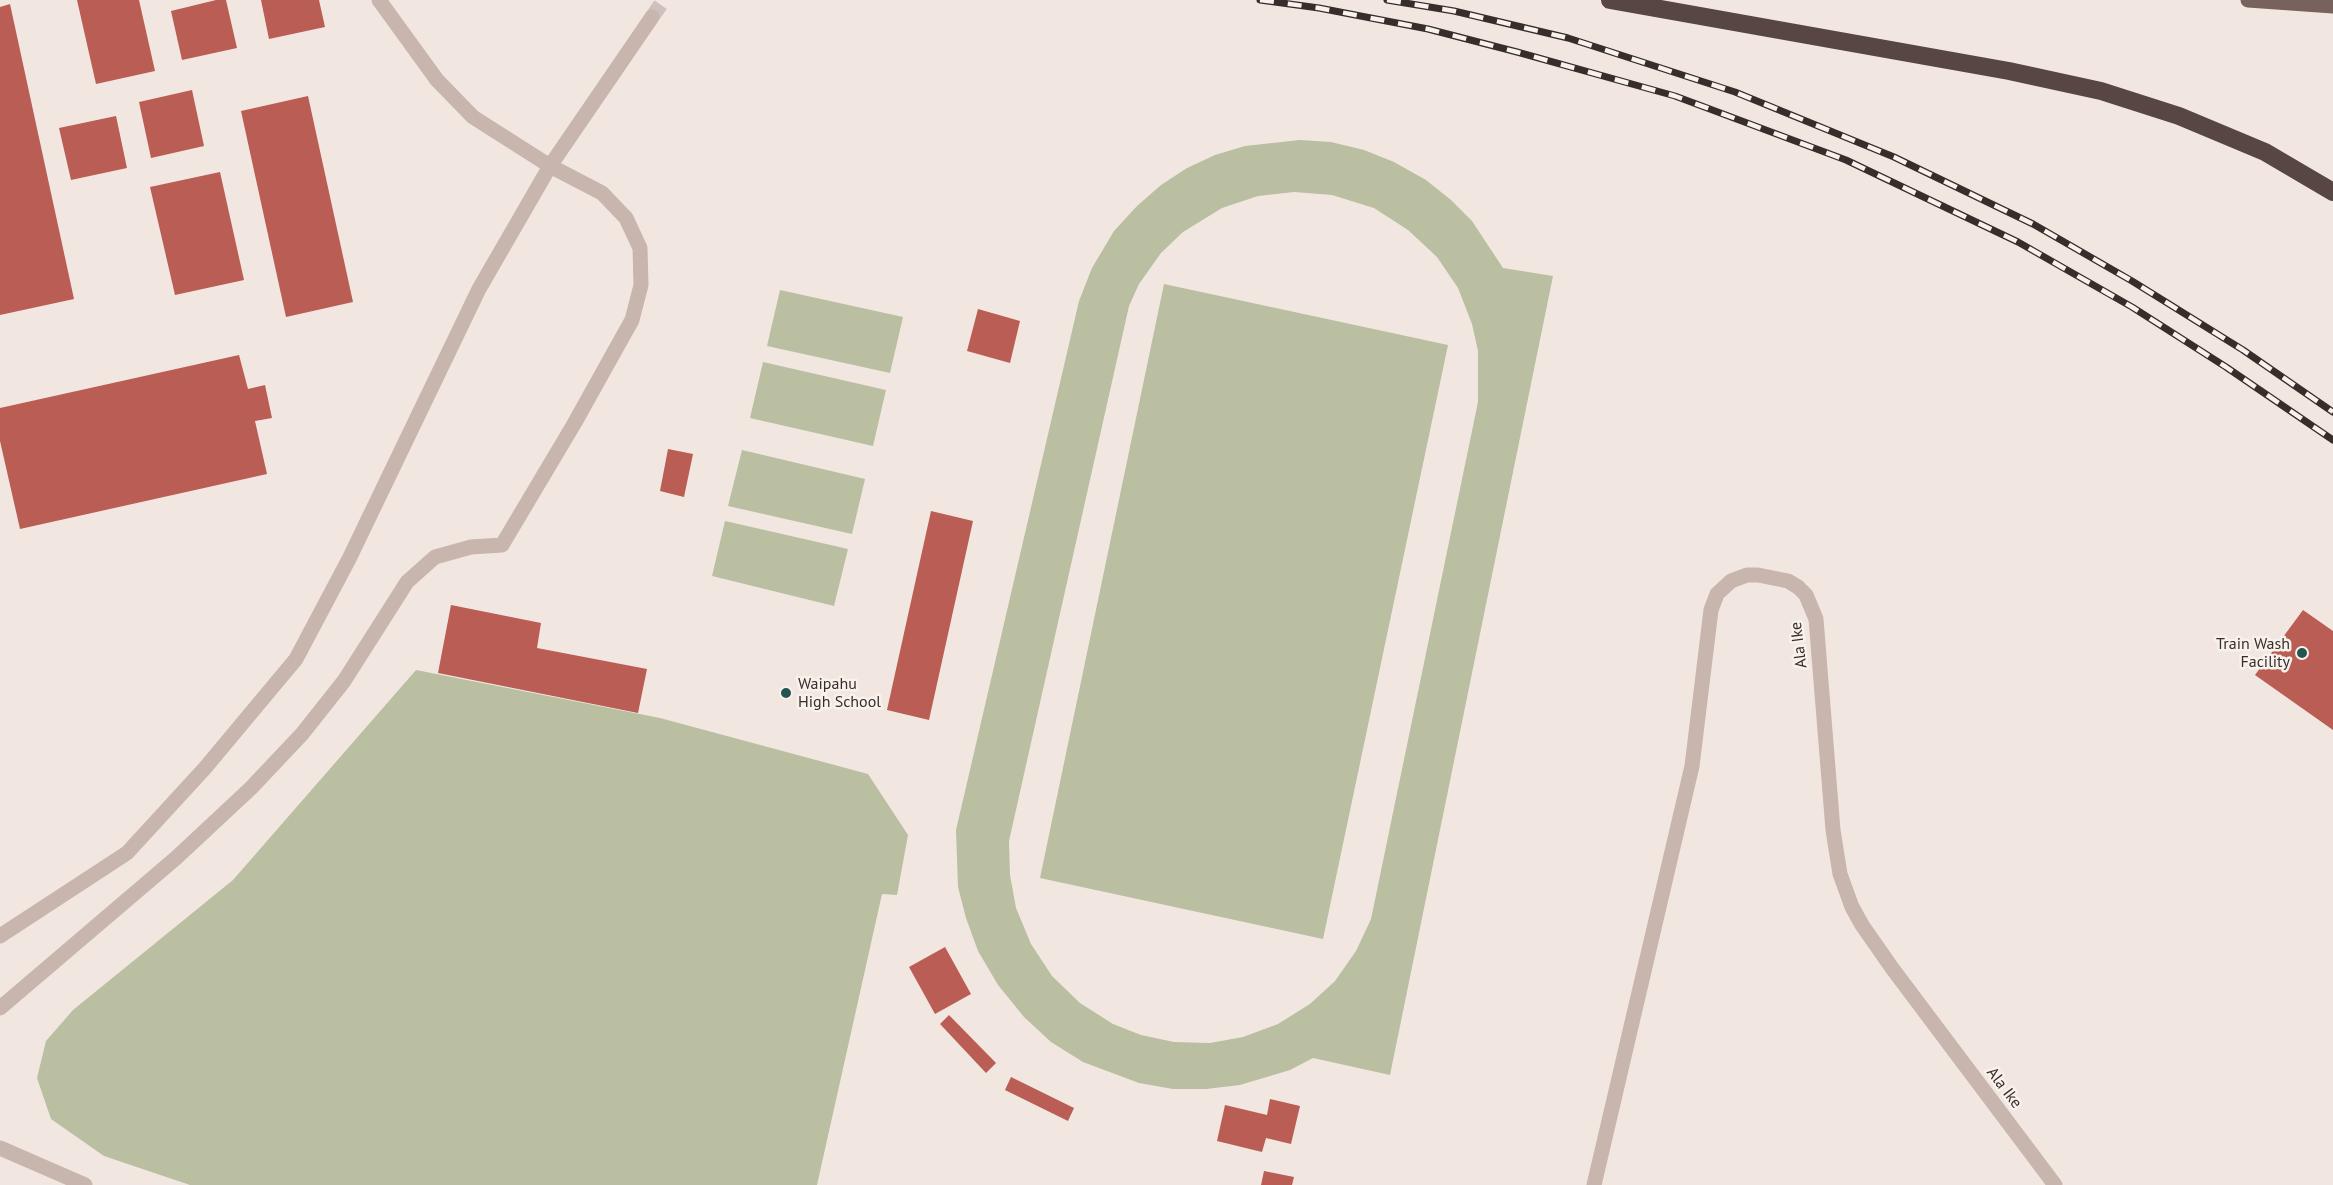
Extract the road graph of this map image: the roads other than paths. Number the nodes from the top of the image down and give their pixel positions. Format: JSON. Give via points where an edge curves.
{"nodes":[{"id":1,"x":380,"y":0,"type":"edge"},
{"id":2,"x":1610,"y":0,"type":"edge"},
{"id":3,"x":2248,"y":0,"type":"edge"},
{"id":4,"x":2333,"y":6,"type":"edge"},
{"id":5,"x":652,"y":17,"type":"tunnel mouth"},
{"id":6,"x":550,"y":166,"type":"junction"},
{"id":7,"x":2333,"y":192,"type":"edge"},
{"id":8,"x":0,"y":936,"type":"edge"},
{"id":9,"x":0,"y":1008,"type":"edge"},
{"id":10,"x":0,"y":1148,"type":"edge"},
{"id":11,"x":85,"y":1185,"type":"edge"},
{"id":12,"x":1594,"y":1185,"type":"edge"},
{"id":13,"x":2055,"y":1185,"type":"edge"}],
"edges":[{"from":1,"to":6,"type":"lane","via":[[437,80],[473,117]]},
{"from":2,"to":7,"type":"highway","via":[[2009,70],[2101,91],[2180,116],[2265,152]]},
{"from":3,"to":4,"type":"main road"},
{"from":5,"to":6,"type":"lane"},
{"from":6,"to":8,"type":"lane","via":[[479,289],[350,559],[296,659],[127,853]]},
{"from":6,"to":9,"type":"lane","via":[[602,194],[626,218],[640,248],[641,285],[632,320],[502,545],[471,547],[435,557],[406,582],[344,681],[302,734],[251,788],[176,858]]},
{"from":10,"to":11,"type":"lane"},
{"from":12,"to":13,"type":"lane","name":"Ala Ike","via":[[1692,766],[1711,610],[1717,594],[1731,581],[1747,575],[1788,581],[1798,587],[1816,619],[1833,830],[1840,874],[1852,907],[1892,969]]}]}
